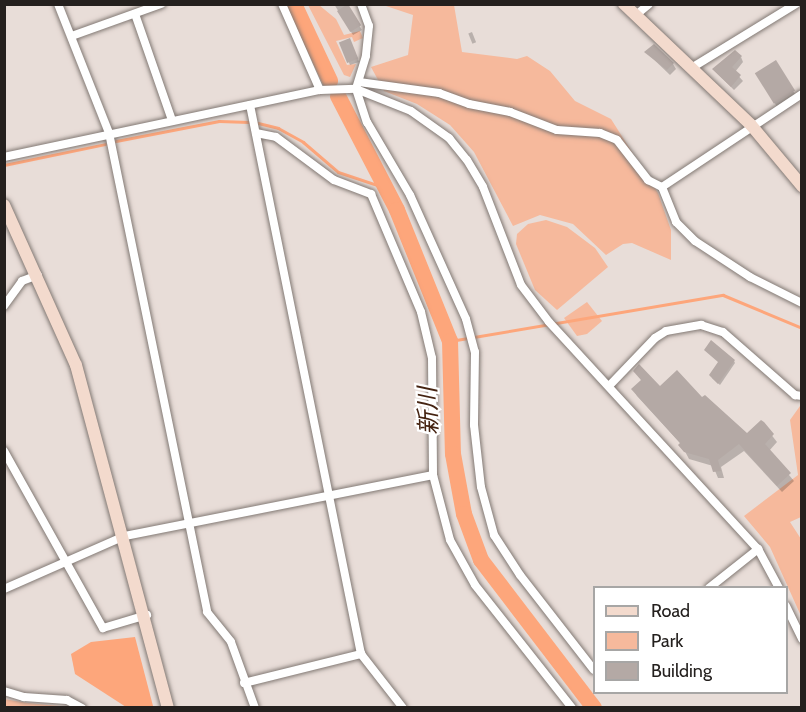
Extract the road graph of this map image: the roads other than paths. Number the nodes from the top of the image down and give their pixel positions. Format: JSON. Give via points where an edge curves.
{"nodes":[{"id":1,"x":58,"y":4,"type":"edge"},
{"id":2,"x":161,"y":4,"type":"edge"},
{"id":3,"x":282,"y":4,"type":"edge"},
{"id":4,"x":361,"y":4,"type":"edge"},
{"id":5,"x":624,"y":4,"type":"edge"},
{"id":6,"x":649,"y":4,"type":"edge"},
{"id":7,"x":796,"y":4,"type":"edge"},
{"id":8,"x":135,"y":14,"type":"junction"},
{"id":9,"x":636,"y":15,"type":"junction"},
{"id":10,"x":72,"y":36,"type":"junction"},
{"id":11,"x":693,"y":67,"type":"junction"},
{"id":12,"x":357,"y":86,"type":"junction"},
{"id":13,"x":320,"y":90,"type":"junction"},
{"id":14,"x":801,"y":94,"type":"edge"},
{"id":15,"x":250,"y":105,"type":"junction"},
{"id":16,"x":172,"y":120,"type":"junction"},
{"id":17,"x":751,"y":125,"type":"junction"},
{"id":18,"x":109,"y":133,"type":"junction"},
{"id":19,"x":256,"y":133,"type":"junction"},
{"id":20,"x":4,"y":157,"type":"edge"},
{"id":21,"x":801,"y":185,"type":"edge"},
{"id":22,"x":662,"y":187,"type":"junction"},
{"id":23,"x":4,"y":205,"type":"edge"},
{"id":24,"x":38,"y":275,"type":"junction"},
{"id":25,"x":801,"y":303,"type":"edge"},
{"id":26,"x":4,"y":306,"type":"edge"},
{"id":27,"x":609,"y":386,"type":"junction"},
{"id":28,"x":801,"y":396,"type":"edge"},
{"id":29,"x":4,"y":451,"type":"edge"},
{"id":30,"x":433,"y":475,"type":"junction"},
{"id":31,"x":331,"y":494,"type":"junction"},
{"id":32,"x":188,"y":523,"type":"junction"},
{"id":33,"x":124,"y":536,"type":"junction"},
{"id":34,"x":758,"y":549,"type":"junction"},
{"id":35,"x":64,"y":562,"type":"junction"},
{"id":36,"x":712,"y":586,"type":"edge"},
{"id":37,"x":778,"y":586,"type":"edge"},
{"id":38,"x":4,"y":589,"type":"edge"},
{"id":39,"x":788,"y":610,"type":"edge"},
{"id":40,"x":147,"y":615,"type":"junction"},
{"id":41,"x":801,"y":639,"type":"edge"},
{"id":42,"x":361,"y":654,"type":"junction"},
{"id":43,"x":593,"y":669,"type":"edge"},
{"id":44,"x":244,"y":683,"type":"junction"},
{"id":45,"x":4,"y":691,"type":"edge"},
{"id":46,"x":569,"y":707,"type":"edge"},
{"id":47,"x":82,"y":708,"type":"edge"},
{"id":48,"x":168,"y":708,"type":"edge"},
{"id":49,"x":255,"y":708,"type":"edge"},
{"id":50,"x":403,"y":708,"type":"edge"}],
"edges":[{"from":1,"to":10,"type":"street"},
{"from":2,"to":8,"type":"street"},
{"from":3,"to":13,"type":"street"},
{"from":4,"to":12,"type":"street","via":[[369,26]]},
{"from":5,"to":9,"type":"street"},
{"from":6,"to":9,"type":"street"},
{"from":7,"to":11,"type":"street"},
{"from":8,"to":10,"type":"street"},
{"from":8,"to":16,"type":"street"},
{"from":9,"to":11,"type":"street"},
{"from":10,"to":18,"type":"street"},
{"from":11,"to":17,"type":"street"},
{"from":12,"to":13,"type":"street"},
{"from":12,"to":22,"type":"street","via":[[438,93],[510,112],[557,130],[600,133],[617,140],[648,180]]},
{"from":12,"to":27,"type":"street","via":[[411,111],[449,138],[483,187],[521,285],[549,322]]},
{"from":12,"to":43,"type":"street","via":[[367,122],[410,195],[466,319],[475,352],[474,425],[481,488],[494,535]]},
{"from":13,"to":15,"type":"street"},
{"from":14,"to":17,"type":"street"},
{"from":15,"to":16,"type":"street"},
{"from":15,"to":19,"type":"street"},
{"from":16,"to":18,"type":"street"},
{"from":17,"to":21,"type":"street"},
{"from":17,"to":22,"type":"street"},
{"from":18,"to":20,"type":"street"},
{"from":18,"to":32,"type":"street"},
{"from":19,"to":30,"type":"street","via":[[276,137],[334,180],[370,194],[421,312],[432,358]]},
{"from":19,"to":31,"type":"street"},
{"from":22,"to":25,"type":"street","via":[[676,222],[695,242],[756,281]]},
{"from":23,"to":24,"type":"street"},
{"from":24,"to":26,"type":"street","via":[[22,281]]},
{"from":24,"to":33,"type":"street","via":[[76,365]]},
{"from":27,"to":28,"type":"street","via":[[655,338],[666,331],[701,325],[723,332],[795,395]]},
{"from":27,"to":34,"type":"street"},
{"from":29,"to":35,"type":"street"},
{"from":30,"to":31,"type":"street"},
{"from":30,"to":46,"type":"street","via":[[450,540],[475,585]]},
{"from":31,"to":32,"type":"street"},
{"from":31,"to":42,"type":"street"},
{"from":32,"to":33,"type":"street"},
{"from":32,"to":44,"type":"street","via":[[207,612],[231,642]]},
{"from":33,"to":35,"type":"street"},
{"from":33,"to":40,"type":"street"},
{"from":34,"to":36,"type":"street"},
{"from":34,"to":37,"type":"street"},
{"from":35,"to":38,"type":"street"},
{"from":35,"to":40,"type":"street","via":[[102,628]]},
{"from":39,"to":41,"type":"street"},
{"from":40,"to":48,"type":"street"},
{"from":42,"to":44,"type":"street"},
{"from":42,"to":50,"type":"street"},
{"from":44,"to":49,"type":"street"},
{"from":45,"to":47,"type":"street","via":[[24,697],[67,700]]}]}
